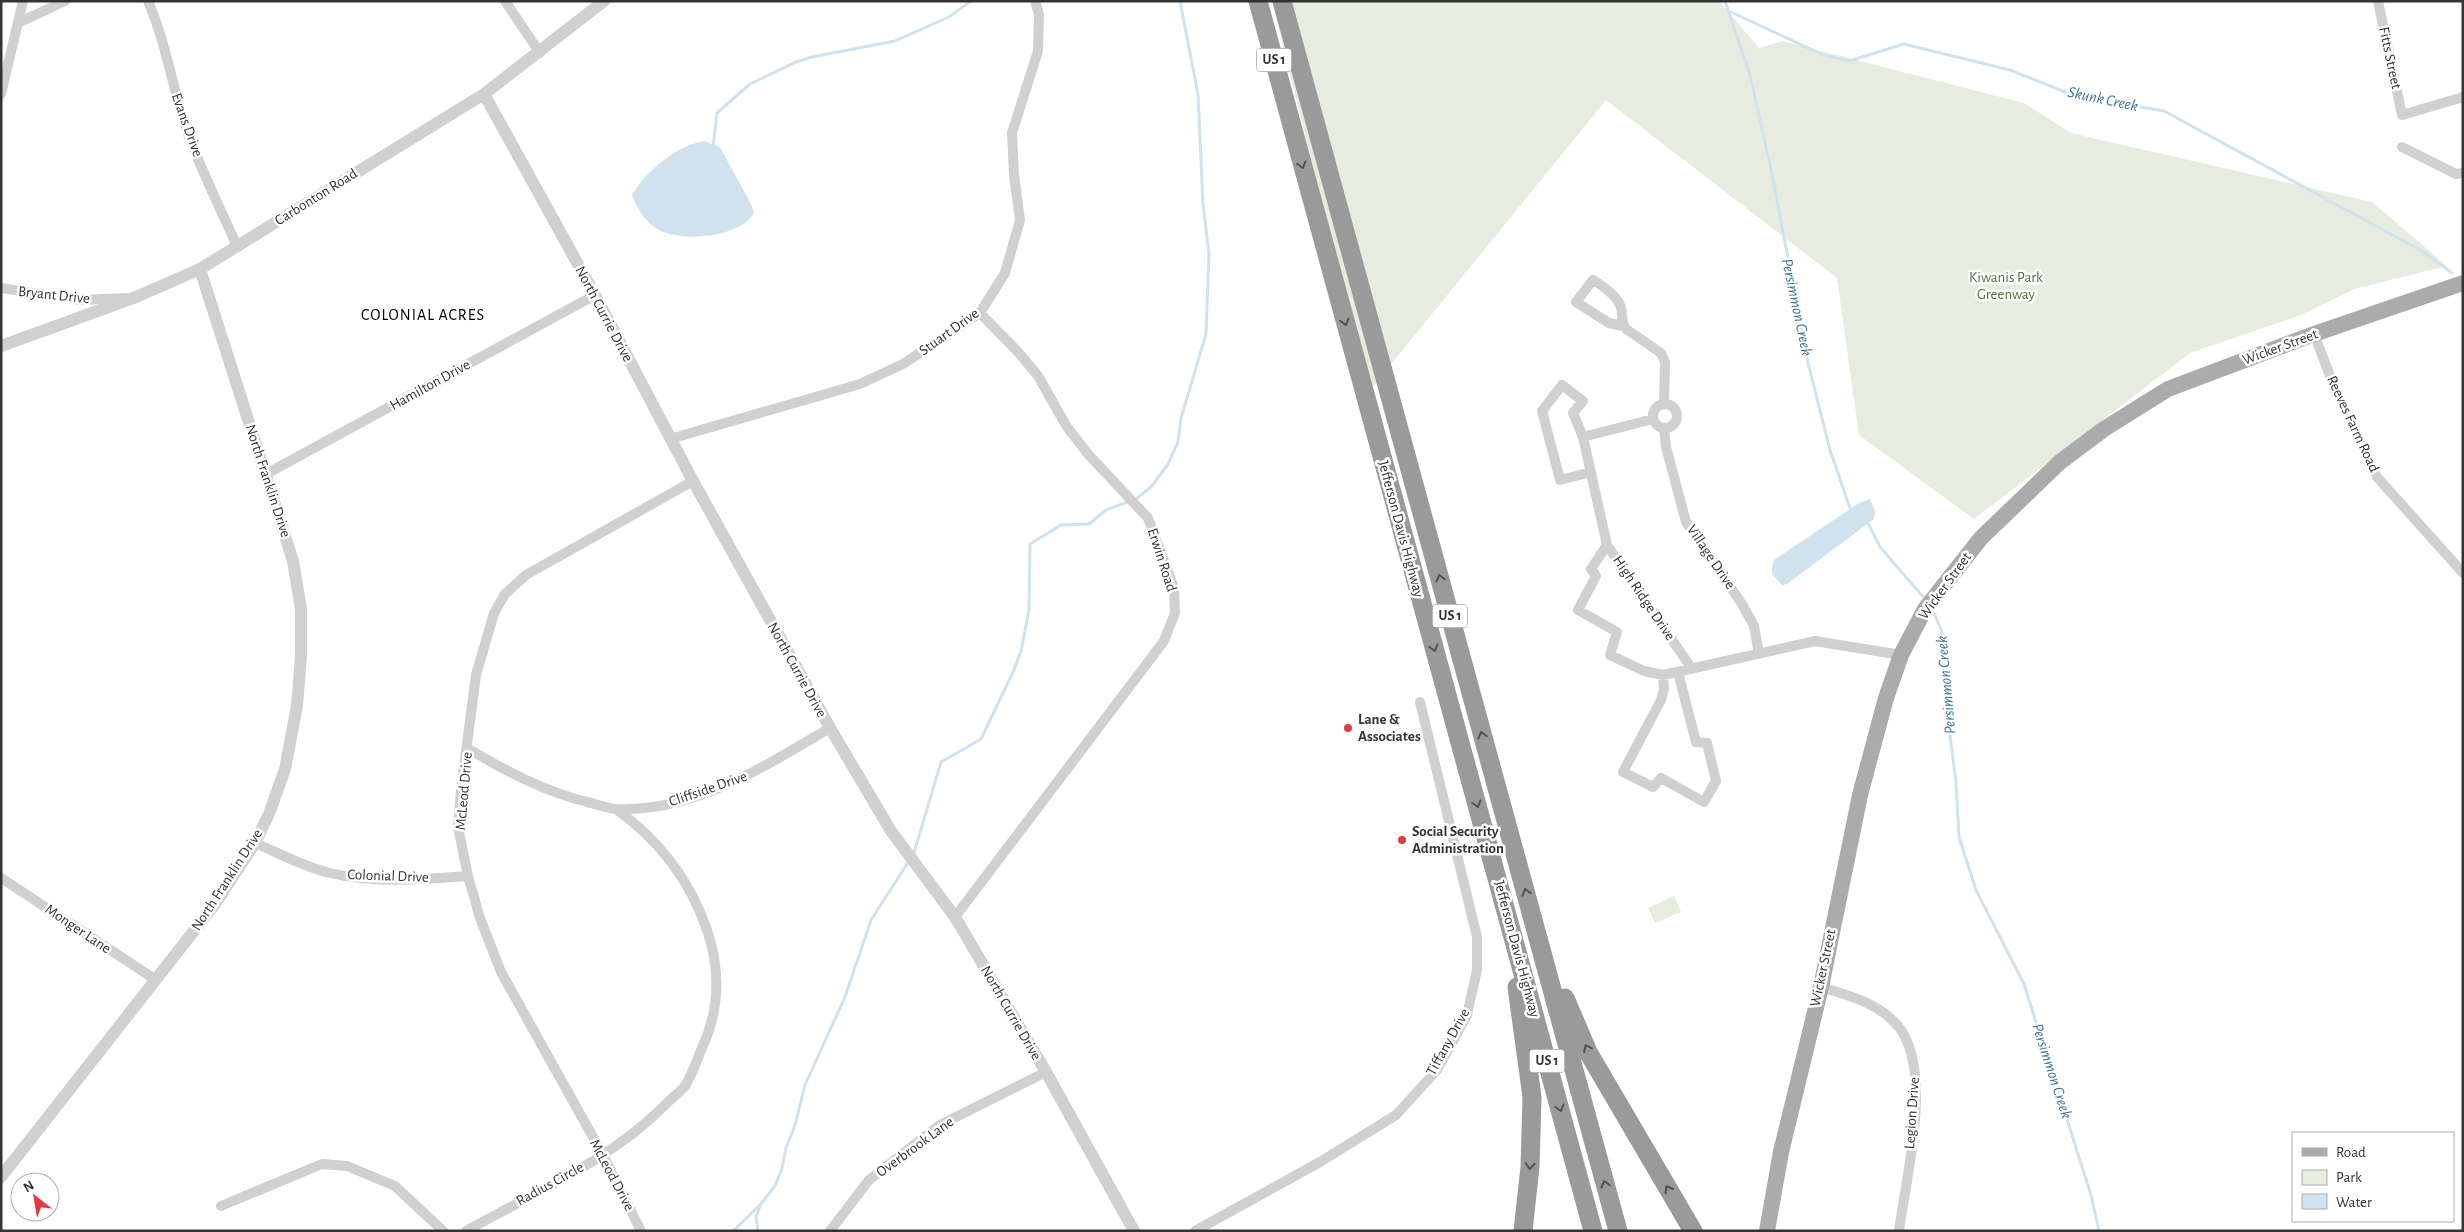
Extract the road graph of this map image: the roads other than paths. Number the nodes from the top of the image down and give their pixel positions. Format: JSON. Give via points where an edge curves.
{"nodes":[{"id":1,"x":23,"y":1,"type":"edge"},
{"id":2,"x":65,"y":1,"type":"edge"},
{"id":3,"x":148,"y":1,"type":"edge"},
{"id":4,"x":505,"y":1,"type":"edge"},
{"id":5,"x":604,"y":1,"type":"edge"},
{"id":6,"x":1035,"y":1,"type":"edge"},
{"id":7,"x":1258,"y":1,"type":"edge"},
{"id":8,"x":1282,"y":1,"type":"edge"},
{"id":9,"x":2378,"y":1,"type":"edge"},
{"id":10,"x":18,"y":23,"type":"junction"},
{"id":11,"x":540,"y":53,"type":"junction"},
{"id":12,"x":1,"y":94,"type":"edge"},
{"id":13,"x":484,"y":94,"type":"junction"},
{"id":14,"x":2463,"y":96,"type":"edge"},
{"id":15,"x":2402,"y":147,"type":"dead end"},
{"id":16,"x":2463,"y":173,"type":"edge"},
{"id":17,"x":237,"y":246,"type":"junction"},
{"id":18,"x":200,"y":269,"type":"junction"},
{"id":19,"x":2463,"y":283,"type":"edge"},
{"id":20,"x":1,"y":288,"type":"edge"},
{"id":21,"x":595,"y":295,"type":"junction"},
{"id":22,"x":136,"y":297,"type":"junction"},
{"id":23,"x":980,"y":313,"type":"junction"},
{"id":24,"x":1623,"y":326,"type":"junction"},
{"id":25,"x":2314,"y":334,"type":"junction"},
{"id":26,"x":1,"y":346,"type":"edge"},
{"id":27,"x":1664,"y":404,"type":"junction"},
{"id":28,"x":1653,"y":418,"type":"junction"},
{"id":29,"x":1664,"y":428,"type":"junction"},
{"id":30,"x":1583,"y":437,"type":"junction"},
{"id":31,"x":670,"y":439,"type":"junction"},
{"id":32,"x":1591,"y":472,"type":"junction"},
{"id":33,"x":266,"y":474,"type":"junction"},
{"id":34,"x":693,"y":481,"type":"junction"},
{"id":35,"x":1607,"y":545,"type":"junction"},
{"id":36,"x":2463,"y":573,"type":"edge"},
{"id":37,"x":1760,"y":654,"type":"junction"},
{"id":38,"x":1901,"y":655,"type":"junction"},
{"id":39,"x":1692,"y":668,"type":"junction"},
{"id":40,"x":1678,"y":672,"type":"junction"},
{"id":41,"x":1662,"y":675,"type":"junction"},
{"id":42,"x":1420,"y":702,"type":"dead end"},
{"id":43,"x":830,"y":728,"type":"junction"},
{"id":44,"x":467,"y":748,"type":"junction"},
{"id":45,"x":616,"y":809,"type":"junction"},
{"id":46,"x":254,"y":843,"type":"junction"},
{"id":47,"x":468,"y":876,"type":"junction"},
{"id":48,"x":1,"y":878,"type":"edge"},
{"id":49,"x":1501,"y":892,"type":"junction"},
{"id":50,"x":1533,"y":915,"type":"junction"},
{"id":51,"x":956,"y":917,"type":"junction"},
{"id":52,"x":156,"y":980,"type":"junction"},
{"id":53,"x":1821,"y":987,"type":"junction"},
{"id":54,"x":1046,"y":1072,"type":"junction"},
{"id":55,"x":603,"y":1155,"type":"junction"},
{"id":56,"x":1,"y":1177,"type":"edge"},
{"id":57,"x":221,"y":1206,"type":"dead end"},
{"id":58,"x":443,"y":1231,"type":"edge"},
{"id":59,"x":466,"y":1231,"type":"edge"},
{"id":60,"x":641,"y":1231,"type":"edge"},
{"id":61,"x":830,"y":1231,"type":"edge"},
{"id":62,"x":1134,"y":1231,"type":"edge"},
{"id":63,"x":1195,"y":1231,"type":"edge"},
{"id":64,"x":1522,"y":1231,"type":"edge"},
{"id":65,"x":1593,"y":1231,"type":"edge"},
{"id":66,"x":1618,"y":1231,"type":"edge"},
{"id":67,"x":1693,"y":1231,"type":"edge"},
{"id":68,"x":1767,"y":1231,"type":"edge"},
{"id":69,"x":1899,"y":1231,"type":"edge"}],
"edges":[{"from":1,"to":10,"type":"street"},
{"from":2,"to":10,"type":"street"},
{"from":3,"to":17,"type":"street","name":"Evans Drive","via":[[159,26],[189,137]]},
{"from":4,"to":11,"type":"street"},
{"from":5,"to":11,"type":"street","name":"Carbonton Road"},
{"from":6,"to":23,"type":"street","name":"Stuart Drive","via":[[1039,14],[1038,51],[1012,133],[1020,220],[1005,273]]},
{"from":7,"to":49,"type":"highway","name":"Jefferson Davis Highway","number":"US 1","one_way":true},
{"from":50,"to":8,"type":"highway","name":"Jefferson Davis Highway","number":"US 1","one_way":true},
{"from":9,"to":14,"type":"street","name":"Fitts Street","via":[[2402,115]]},
{"from":10,"to":12,"type":"street"},
{"from":11,"to":13,"type":"street","name":"Carbonton Road"},
{"from":13,"to":17,"type":"street","name":"Carbonton Road"},
{"from":13,"to":21,"type":"street","name":"North Currie Drive"},
{"from":15,"to":16,"type":"street","via":[[2456,174]]},
{"from":17,"to":18,"type":"street","name":"Carbonton Road"},
{"from":18,"to":22,"type":"street","name":"Carbonton Road"},
{"from":18,"to":33,"type":"street","name":"North Franklin Drive"},
{"from":19,"to":25,"type":"main road","name":"Wicker Street"},
{"from":20,"to":22,"type":"street","name":"Bryant Drive","via":[[80,300]]},
{"from":21,"to":31,"type":"street","name":"North Currie Drive"},
{"from":21,"to":33,"type":"street","name":"Hamilton Drive"},
{"from":22,"to":26,"type":"street","name":"Carbonton Road"},
{"from":23,"to":31,"type":"street","name":"Stuart Drive","via":[[903,364],[860,384]]},
{"from":23,"to":51,"type":"street","name":"Erwin Road","via":[[1038,376],[1067,427],[1088,454],[1148,518],[1174,588],[1175,612],[1164,641]]},
{"from":24,"to":24,"type":"street","via":[[1621,306],[1606,288],[1593,280],[1576,302],[1609,323]]},
{"from":24,"to":27,"type":"street","via":[[1661,353],[1665,362]]},
{"from":25,"to":36,"type":"street","name":"Reeves Farm Road","via":[[2377,477]]},
{"from":25,"to":38,"type":"main road","name":"Wicker Street","via":[[2168,389],[2104,429],[2060,462],[1982,538],[1925,610]]},
{"from":27,"to":28,"type":"street","via":[[1656,409]]},
{"from":27,"to":29,"type":"street","via":[[1671,406],[1677,414],[1674,424]]},
{"from":28,"to":29,"type":"street","via":[[1656,425]]},
{"from":28,"to":30,"type":"street"},
{"from":29,"to":37,"type":"street","name":"Village Drive","via":[[1686,522],[1742,604],[1754,626]]},
{"from":30,"to":32,"type":"street"},
{"from":30,"to":32,"type":"street","via":[[1573,412],[1583,401],[1562,385],[1542,411],[1560,480]]},
{"from":31,"to":34,"type":"street","name":"North Currie Drive"},
{"from":32,"to":35,"type":"street"},
{"from":33,"to":46,"type":"street","name":"North Franklin Drive","via":[[293,561],[300,609],[301,656],[285,769],[269,814]]},
{"from":34,"to":43,"type":"street","name":"North Currie Drive"},
{"from":34,"to":44,"type":"street","name":"McLeod Drive","via":[[526,575],[505,594],[494,614],[476,675]]},
{"from":35,"to":39,"type":"street","name":"High Ridge Drive"},
{"from":35,"to":41,"type":"street","name":"High Ridge Drive","via":[[1591,570],[1596,576],[1578,610],[1617,632],[1610,654],[1644,671]]},
{"from":37,"to":38,"type":"street","name":"High Ridge Drive","via":[[1815,641]]},
{"from":37,"to":39,"type":"street","name":"High Ridge Drive"},
{"from":38,"to":53,"type":"main road","name":"Wicker Street","via":[[1860,795]]},
{"from":39,"to":40,"type":"street","name":"High Ridge Drive"},
{"from":40,"to":41,"type":"street","name":"High Ridge Drive"},
{"from":40,"to":41,"type":"street","via":[[1696,742],[1707,744],[1716,781],[1704,802],[1661,778],[1653,787],[1623,772],[1661,700],[1664,689]]},
{"from":42,"to":63,"type":"street","name":"Tiffany Drive","via":[[1477,937],[1477,970],[1467,1015],[1437,1070],[1396,1115],[1320,1162]]},
{"from":43,"to":45,"type":"street","name":"Cliffside Drive","via":[[749,775],[709,792],[668,804]]},
{"from":43,"to":51,"type":"street","name":"North Currie Drive","via":[[891,831]]},
{"from":44,"to":45,"type":"street","name":"Cliffside Drive","via":[[512,775],[557,794]]},
{"from":44,"to":47,"type":"street","name":"McLeod Drive","via":[[458,827]]},
{"from":45,"to":55,"type":"street","name":"Radius Circle","via":[[641,827],[682,875],[699,906],[712,945],[718,996],[710,1032],[685,1086],[645,1126]]},
{"from":46,"to":47,"type":"street","name":"Colonial Drive","via":[[329,873],[366,879]]},
{"from":46,"to":52,"type":"street","name":"North Franklin Drive","via":[[215,904]]},
{"from":47,"to":55,"type":"street","name":"McLeod Drive","via":[[501,972]]},
{"from":48,"to":52,"type":"street","name":"Monger Lane"},
{"from":49,"to":64,"type":"highway","one_way":true,"via":[[1532,1097],[1530,1168]]},
{"from":49,"to":65,"type":"highway","name":"Jefferson Davis Highway","number":"US 1","one_way":true},
{"from":66,"to":50,"type":"highway","name":"Jefferson Davis Highway","number":"US 1","one_way":true},
{"from":67,"to":50,"type":"highway","one_way":true,"via":[[1588,1052]]},
{"from":51,"to":54,"type":"street","name":"North Currie Drive"},
{"from":52,"to":56,"type":"street","name":"North Franklin Drive"},
{"from":53,"to":68,"type":"main road","name":"Wicker Street","via":[[1783,1143]]},
{"from":53,"to":69,"type":"street","name":"Legion Drive","via":[[1869,1003],[1898,1026],[1908,1042],[1915,1064],[1917,1090]]},
{"from":54,"to":61,"type":"street","name":"Overbrook Lane","via":[[940,1125],[869,1180]]},
{"from":54,"to":62,"type":"street","name":"North Currie Drive"},
{"from":55,"to":59,"type":"street","name":"Radius Circle"},
{"from":55,"to":60,"type":"street","name":"McLeod Drive"},
{"from":57,"to":58,"type":"street","via":[[322,1164],[347,1166],[395,1186]]}]}
